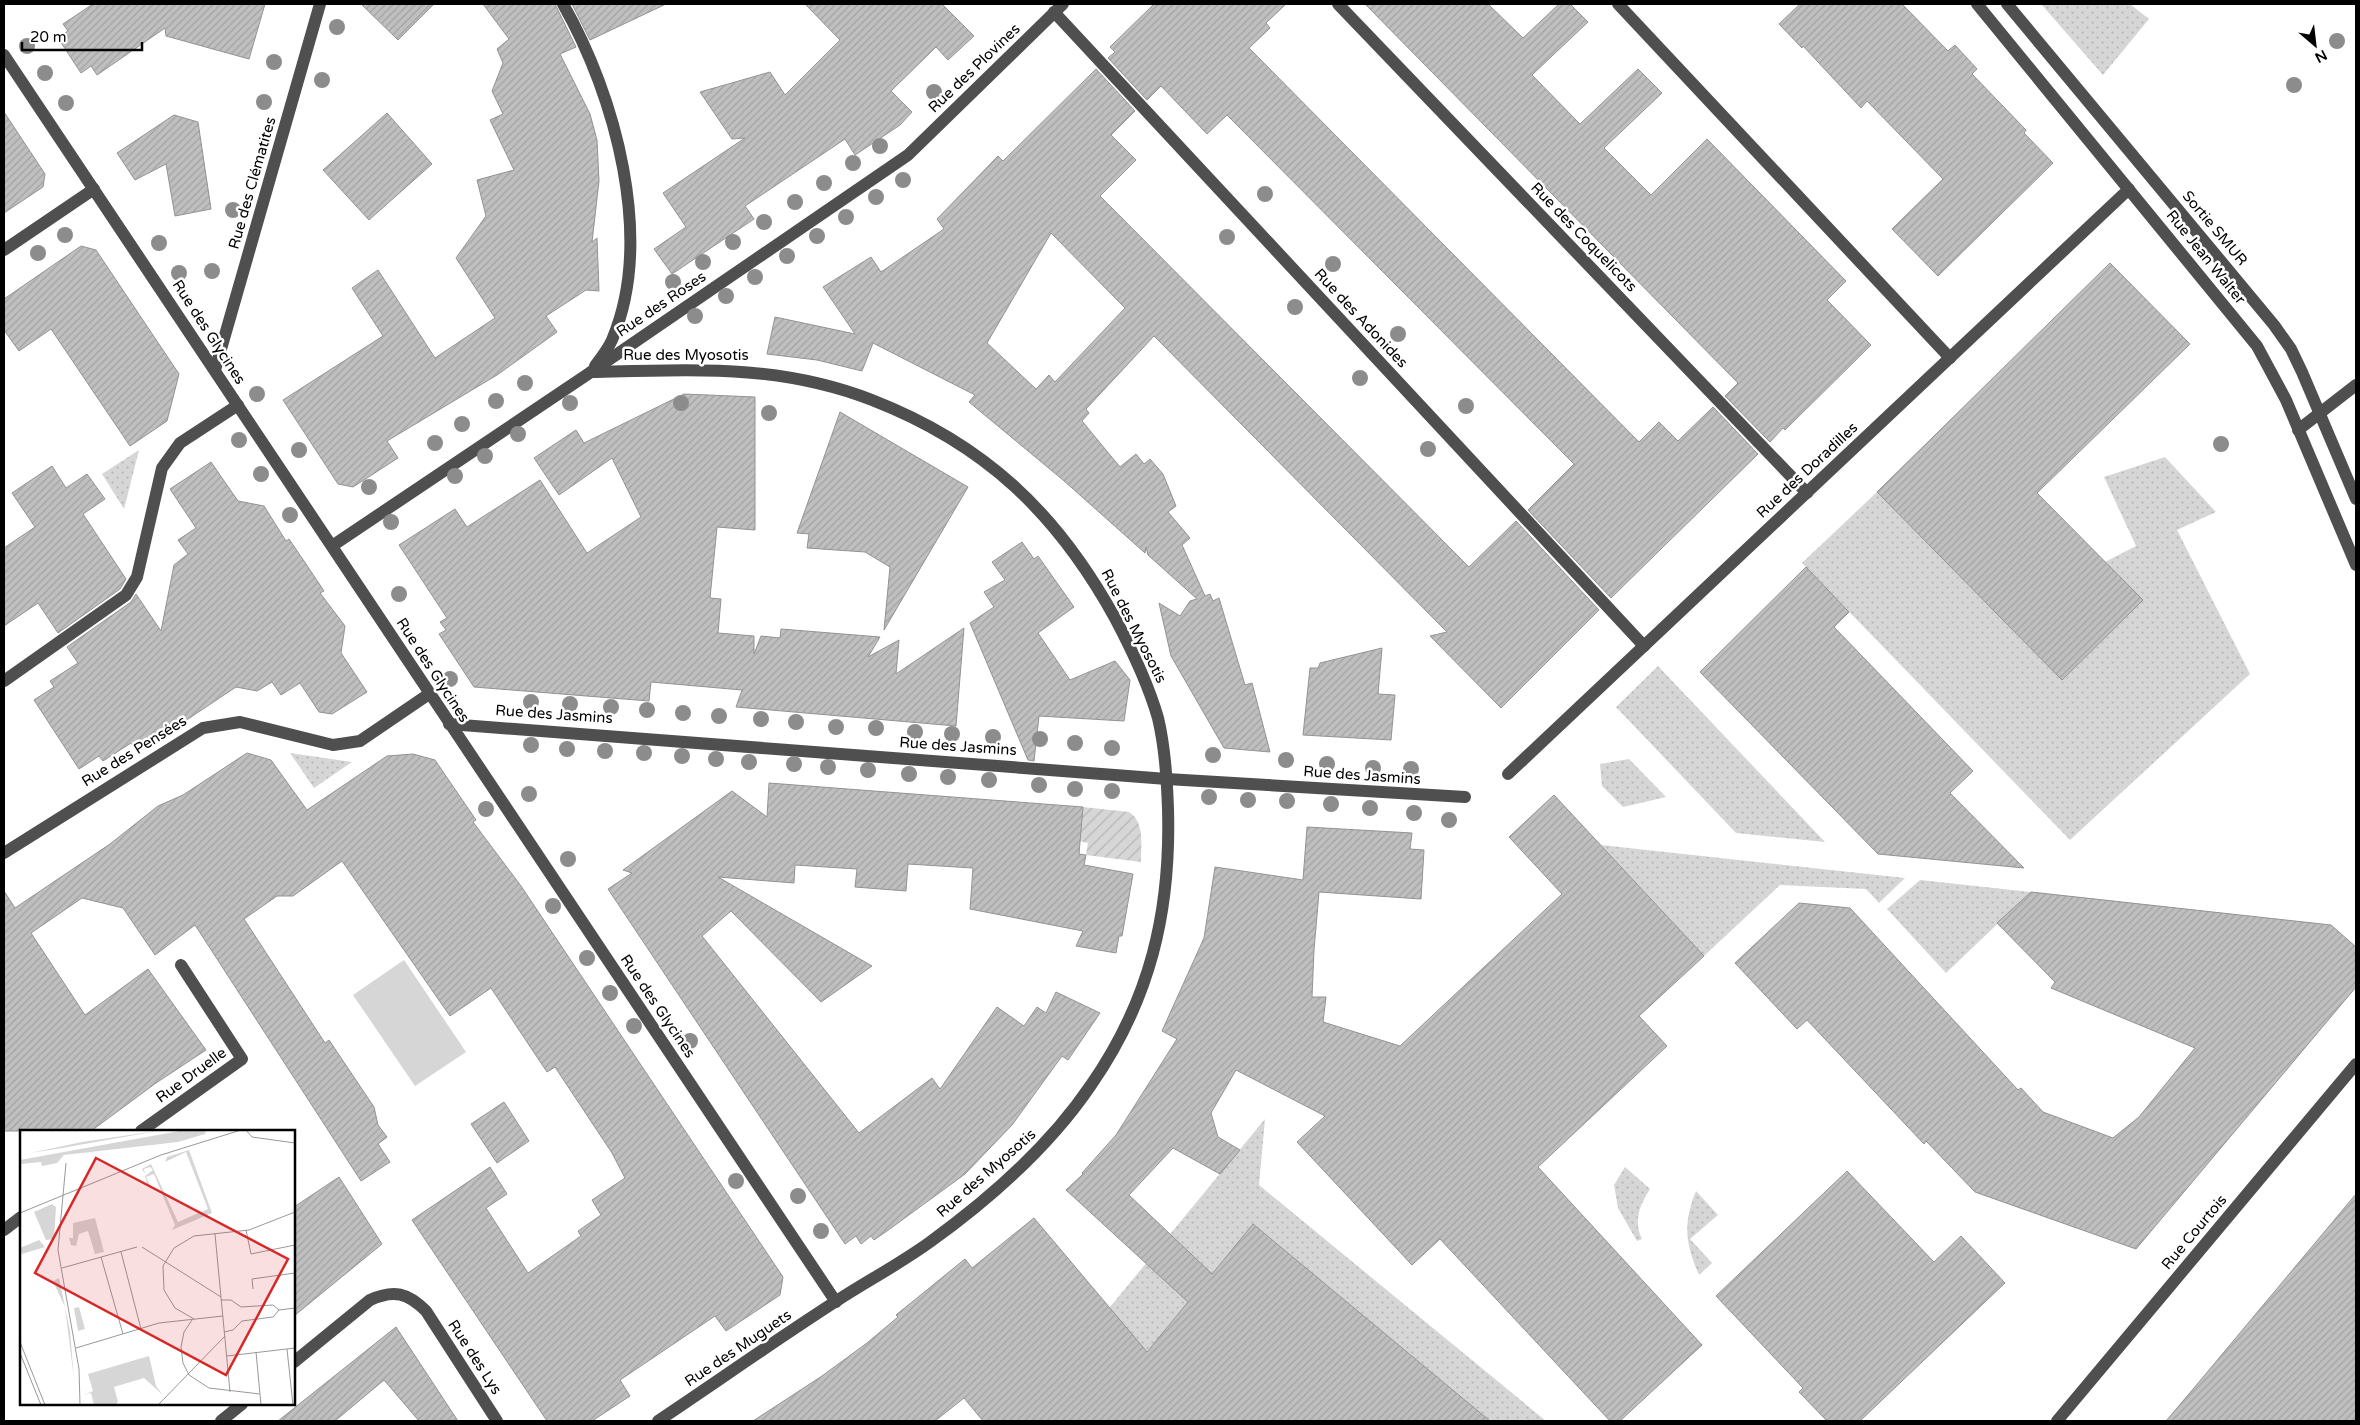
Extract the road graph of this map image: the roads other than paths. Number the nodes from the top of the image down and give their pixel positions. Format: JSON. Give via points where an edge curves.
{"nodes":[{"id":1,"x":320,"y":4,"type":"edge"},
{"id":2,"x":563,"y":4,"type":"edge"},
{"id":3,"x":1338,"y":4,"type":"edge"},
{"id":4,"x":1618,"y":4,"type":"edge"},
{"id":5,"x":1977,"y":4,"type":"edge"},
{"id":6,"x":2006,"y":4,"type":"edge"},
{"id":7,"x":1058,"y":8,"type":"edge"},
{"id":8,"x":4,"y":55,"type":"edge"},
{"id":9,"x":908,"y":155,"type":"joint"},
{"id":10,"x":94,"y":189,"type":"junction"},
{"id":11,"x":2129,"y":189,"type":"junction"},
{"id":12,"x":4,"y":250,"type":"edge"},
{"id":13,"x":1950,"y":358,"type":"junction"},
{"id":14,"x":215,"y":370,"type":"junction"},
{"id":15,"x":591,"y":372,"type":"junction"},
{"id":16,"x":2356,"y":385,"type":"edge"},
{"id":17,"x":238,"y":405,"type":"junction"},
{"id":18,"x":2319,"y":413,"type":"junction"},
{"id":19,"x":2298,"y":430,"type":"junction"},
{"id":20,"x":1807,"y":493,"type":"junction"},
{"id":21,"x":2356,"y":499,"type":"edge"},
{"id":22,"x":332,"y":546,"type":"junction"},
{"id":23,"x":2356,"y":565,"type":"edge"},
{"id":24,"x":1644,"y":646,"type":"junction"},
{"id":25,"x":4,"y":681,"type":"edge"},
{"id":26,"x":429,"y":694,"type":"junction"},
{"id":27,"x":448,"y":724,"type":"junction"},
{"id":28,"x":1508,"y":774,"type":"dead end"},
{"id":29,"x":1167,"y":779,"type":"junction"},
{"id":30,"x":1466,"y":797,"type":"dead end"},
{"id":31,"x":4,"y":853,"type":"edge"},
{"id":32,"x":181,"y":965,"type":"dead end"},
{"id":33,"x":2356,"y":1064,"type":"edge"},
{"id":34,"x":142,"y":1130,"type":"edge"},
{"id":35,"x":20,"y":1218,"type":"edge"},
{"id":36,"x":4,"y":1230,"type":"edge"},
{"id":37,"x":836,"y":1302,"type":"junction"},
{"id":38,"x":295,"y":1361,"type":"edge"},
{"id":39,"x":241,"y":1405,"type":"edge"},
{"id":40,"x":220,"y":1421,"type":"edge"},
{"id":41,"x":497,"y":1421,"type":"edge"},
{"id":42,"x":658,"y":1421,"type":"edge"},
{"id":43,"x":2057,"y":1421,"type":"edge"}],
"edges":[{"from":1,"to":14,"type":"street","name":"Rue des Clématites"},
{"from":2,"to":15,"type":"street","via":[[579,32],[604,94],[627,193],[629,253],[620,319],[611,343]]},
{"from":3,"to":20,"type":"street","name":"Rue des Coquelicots"},
{"from":4,"to":13,"type":"street"},
{"from":5,"to":11,"type":"street","name":"Rue Jean Walter"},
{"from":6,"to":18,"type":"street","name":"Sortie SMUR","via":[[2274,325],[2291,349]]},
{"from":7,"to":9,"type":"street","name":"Rue des Plovines"},
{"from":7,"to":24,"type":"street","name":"Rue des Adonides"},
{"from":8,"to":10,"type":"street","name":"Rue des Glycines"},
{"from":9,"to":15,"type":"street","name":"Rue des Roses"},
{"from":10,"to":12,"type":"street"},
{"from":10,"to":14,"type":"street","name":"Rue des Glycines"},
{"from":11,"to":13,"type":"street","name":"Rue des Doradilles"},
{"from":11,"to":19,"type":"street","name":"Rue Jean Walter","via":[[2256,346],[2283,393]]},
{"from":13,"to":20,"type":"street","name":"Rue des Doradilles"},
{"from":14,"to":17,"type":"street","name":"Rue des Glycines"},
{"from":15,"to":22,"type":"street","name":"Rue des Roses"},
{"from":15,"to":29,"type":"street","name":"Rue des Myosotis","via":[[726,370],[800,379],[897,411],[987,462],[1054,527],[1088,571],[1106,602],[1152,696]]},
{"from":16,"to":18,"type":"street"},
{"from":17,"to":22,"type":"street","name":"Rue des Glycines"},
{"from":17,"to":25,"type":"street","via":[[180,443],[162,468],[137,577],[126,595]]},
{"from":18,"to":19,"type":"street"},
{"from":18,"to":21,"type":"street","name":"Sortie SMUR"},
{"from":19,"to":23,"type":"street","name":"Rue Jean Walter"},
{"from":20,"to":24,"type":"street","name":"Rue des Doradilles"},
{"from":22,"to":26,"type":"street","name":"Rue des Glycines"},
{"from":24,"to":28,"type":"street","name":"Rue des Doradilles"},
{"from":26,"to":27,"type":"street","name":"Rue des Glycines"},
{"from":26,"to":31,"type":"street","name":"Rue des Pensées","via":[[360,741],[333,745],[240,722],[202,728]]},
{"from":27,"to":29,"type":"street","name":"Rue des Jasmins"},
{"from":27,"to":37,"type":"street","name":"Rue des Glycines"},
{"from":29,"to":30,"type":"street","name":"Rue des Jasmins"},
{"from":29,"to":37,"type":"street","name":"Rue des Myosotis","via":[[1168,849],[1162,921],[1153,958],[1129,1022],[1094,1082],[1048,1140],[988,1196],[928,1243]]},
{"from":32,"to":34,"type":"street","name":"Rue Druelle","via":[[242,1059]]},
{"from":33,"to":43,"type":"street","name":"Rue Courtois"},
{"from":35,"to":36,"type":"street"},
{"from":37,"to":42,"type":"street","name":"Rue des Muguets"},
{"from":38,"to":41,"type":"street","name":"Rue des Lys","via":[[370,1300],[384,1293],[401,1294],[415,1300],[426,1311]]},
{"from":39,"to":40,"type":"street"}]}
